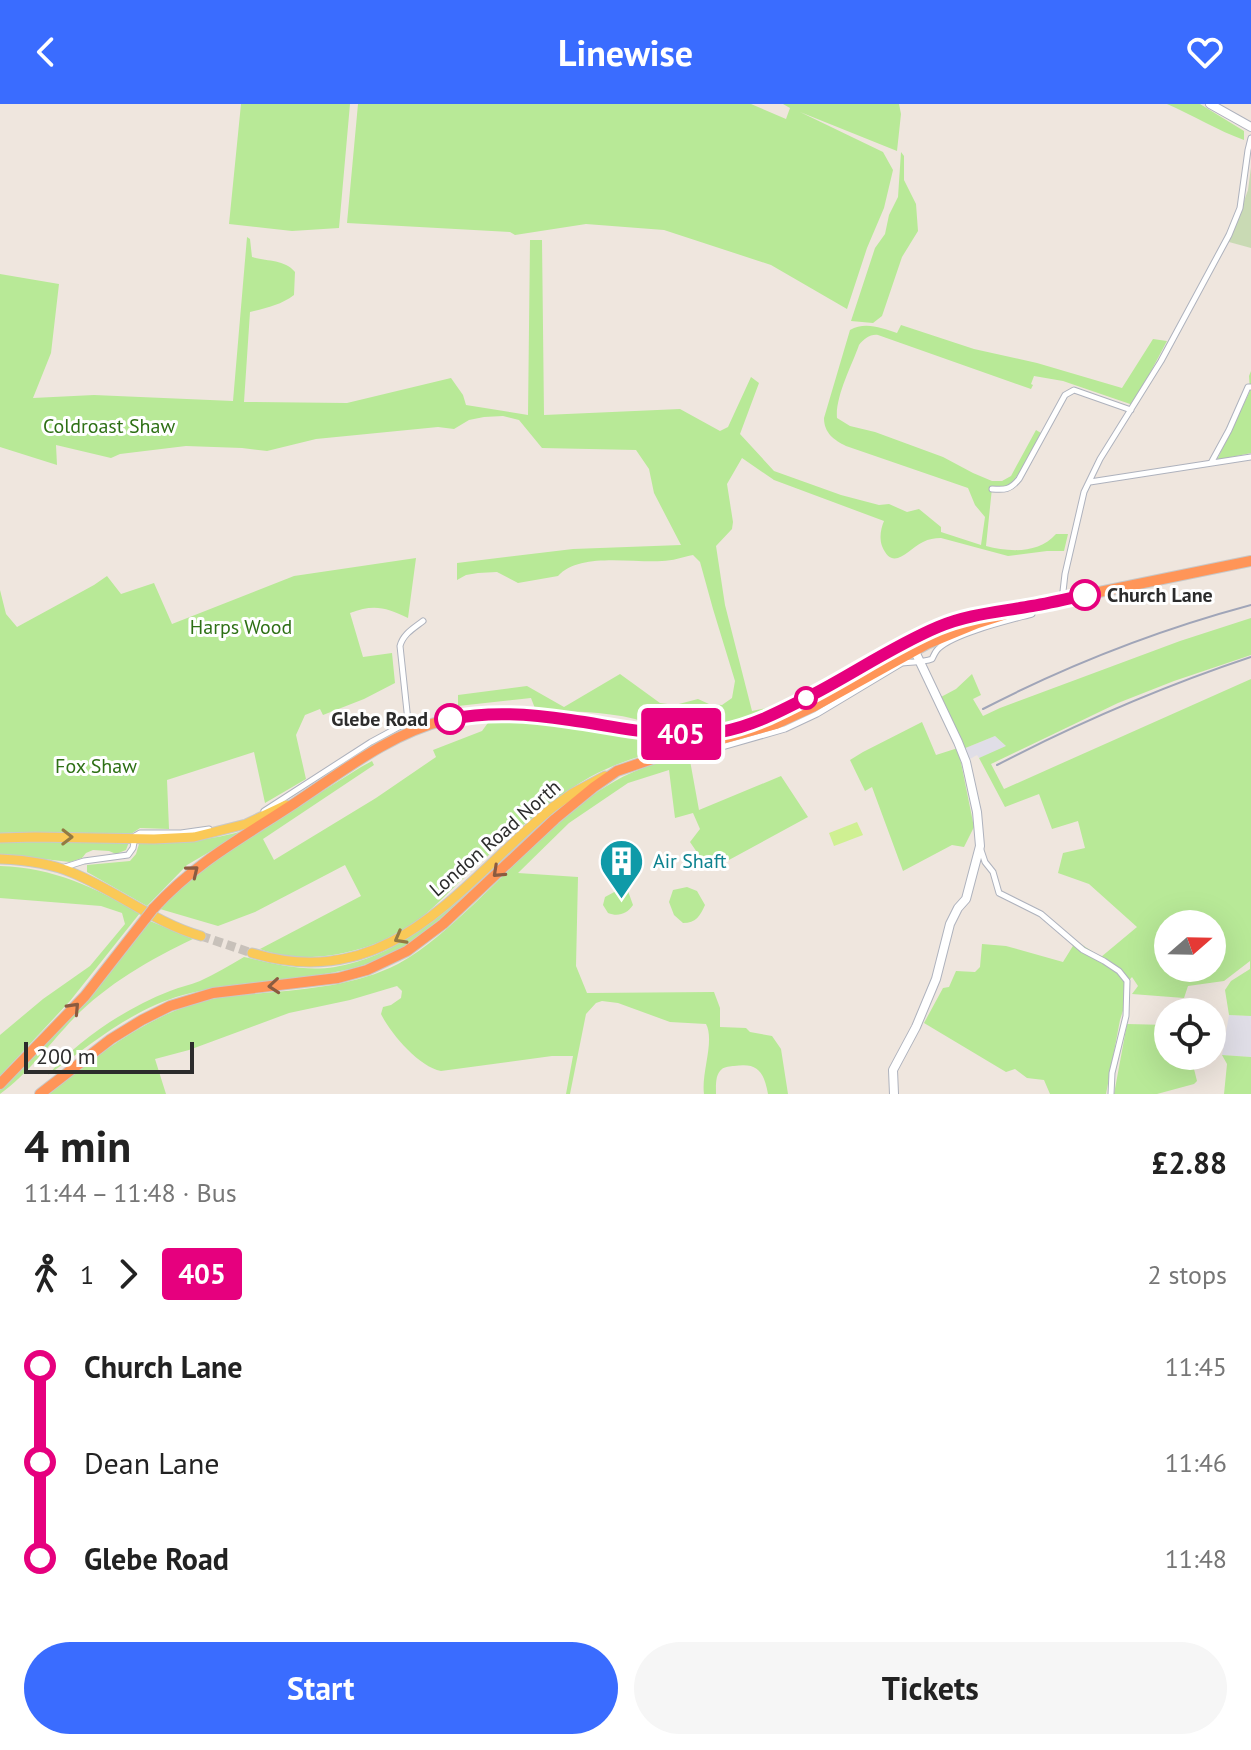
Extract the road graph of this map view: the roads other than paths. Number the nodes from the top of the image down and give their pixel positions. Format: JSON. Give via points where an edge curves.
{"nodes":[{"id":1,"x":1210,"y":104,"type":"edge"},
{"id":2,"x":1251,"y":127,"type":"edge"},
{"id":3,"x":1251,"y":138,"type":"edge"},
{"id":4,"x":1251,"y":387,"type":"edge"},
{"id":5,"x":1131,"y":410,"type":"junction"},
{"id":6,"x":1251,"y":457,"type":"edge"},
{"id":7,"x":1210,"y":464,"type":"junction"},
{"id":8,"x":1089,"y":482,"type":"junction"},
{"id":9,"x":992,"y":489,"type":"dead end"},
{"id":10,"x":1251,"y":561,"type":"edge"},
{"id":11,"x":1062,"y":600,"type":"junction"},
{"id":12,"x":1032,"y":610,"type":"junction"},
{"id":13,"x":423,"y":621,"type":"dead end"},
{"id":14,"x":962,"y":633,"type":"junction"},
{"id":15,"x":912,"y":646,"type":"junction"},
{"id":16,"x":898,"y":662,"type":"junction"},
{"id":17,"x":920,"y":663,"type":"junction"},
{"id":18,"x":573,"y":720,"type":"tunnel mouth"},
{"id":19,"x":408,"y":722,"type":"junction"},
{"id":20,"x":419,"y":729,"type":"junction"},
{"id":21,"x":625,"y":730,"type":"tunnel mouth"},
{"id":22,"x":694,"y":755,"type":"dead end"},
{"id":23,"x":617,"y":771,"type":"junction"},
{"id":24,"x":296,"y":803,"type":"junction"},
{"id":25,"x":0,"y":838,"type":"edge"},
{"id":26,"x":134,"y":839,"type":"junction"},
{"id":27,"x":980,"y":846,"type":"junction"},
{"id":28,"x":0,"y":859,"type":"edge"},
{"id":29,"x":84,"y":861,"type":"junction"},
{"id":30,"x":60,"y":868,"type":"junction"},
{"id":31,"x":86,"y":879,"type":"junction"},
{"id":32,"x":201,"y":936,"type":"tunnel mouth"},
{"id":33,"x":252,"y":953,"type":"tunnel mouth"},
{"id":34,"x":0,"y":1084,"type":"edge"},
{"id":35,"x":40,"y":1094,"type":"edge"},
{"id":36,"x":894,"y":1094,"type":"edge"},
{"id":37,"x":1111,"y":1094,"type":"edge"}],
"edges":[{"from":1,"to":2,"type":"street"},
{"from":3,"to":5,"type":"street","via":[[1240,208],[1229,235]]},
{"from":4,"to":7,"type":"street"},
{"from":5,"to":8,"type":"street"},
{"from":5,"to":9,"type":"street","via":[[1074,390],[1065,395],[1013,487]]},
{"from":6,"to":7,"type":"street"},
{"from":7,"to":8,"type":"street"},
{"from":8,"to":11,"type":"street"},
{"from":10,"to":11,"type":"highway"},
{"from":11,"to":12,"type":"highway"},
{"from":12,"to":14,"type":"highway"},
{"from":12,"to":15,"type":"highway","via":[[963,618],[936,628]]},
{"from":13,"to":19,"type":"street","via":[[400,646]]},
{"from":14,"to":15,"type":"highway"},
{"from":14,"to":17,"type":"street"},
{"from":15,"to":16,"type":"highway","name":"London Road North"},
{"from":15,"to":17,"type":"street"},
{"from":15,"to":21,"type":"highway","via":[[746,725],[692,734]]},
{"from":16,"to":17,"type":"street","name":"London Road North"},
{"from":16,"to":22,"type":"street","name":"London Road North","via":[[785,729]]},
{"from":16,"to":23,"type":"highway","name":"London Road North","via":[[776,724]]},
{"from":17,"to":27,"type":"street","via":[[966,762]]},
{"from":18,"to":20,"type":"highway","via":[[492,714]]},
{"from":19,"to":20,"type":"street"},
{"from":19,"to":26,"type":"street","via":[[254,815],[207,830],[140,833]]},
{"from":20,"to":24,"type":"highway"},
{"from":23,"to":33,"type":"main road","name":"London Road North","one_way":true,"via":[[553,807],[435,915],[388,945],[322,962]]},
{"from":23,"to":35,"type":"highway","one_way":true,"via":[[407,951],[338,978],[228,991],[170,1006],[111,1039]]},
{"from":24,"to":26,"type":"main road","via":[[208,835]]},
{"from":34,"to":24,"type":"highway","one_way":true,"via":[[85,996],[169,892],[200,864]]},
{"from":25,"to":26,"type":"main road","one_way":true},
{"from":26,"to":29,"type":"street","via":[[128,855]]},
{"from":27,"to":36,"type":"street","via":[[936,979],[893,1070]]},
{"from":27,"to":37,"type":"street","via":[[999,893],[1041,914],[1127,981]]},
{"from":28,"to":30,"type":"main road"},
{"from":29,"to":30,"type":"street"},
{"from":29,"to":31,"type":"street"},
{"from":30,"to":31,"type":"main road"},
{"from":31,"to":32,"type":"main road"}]}
